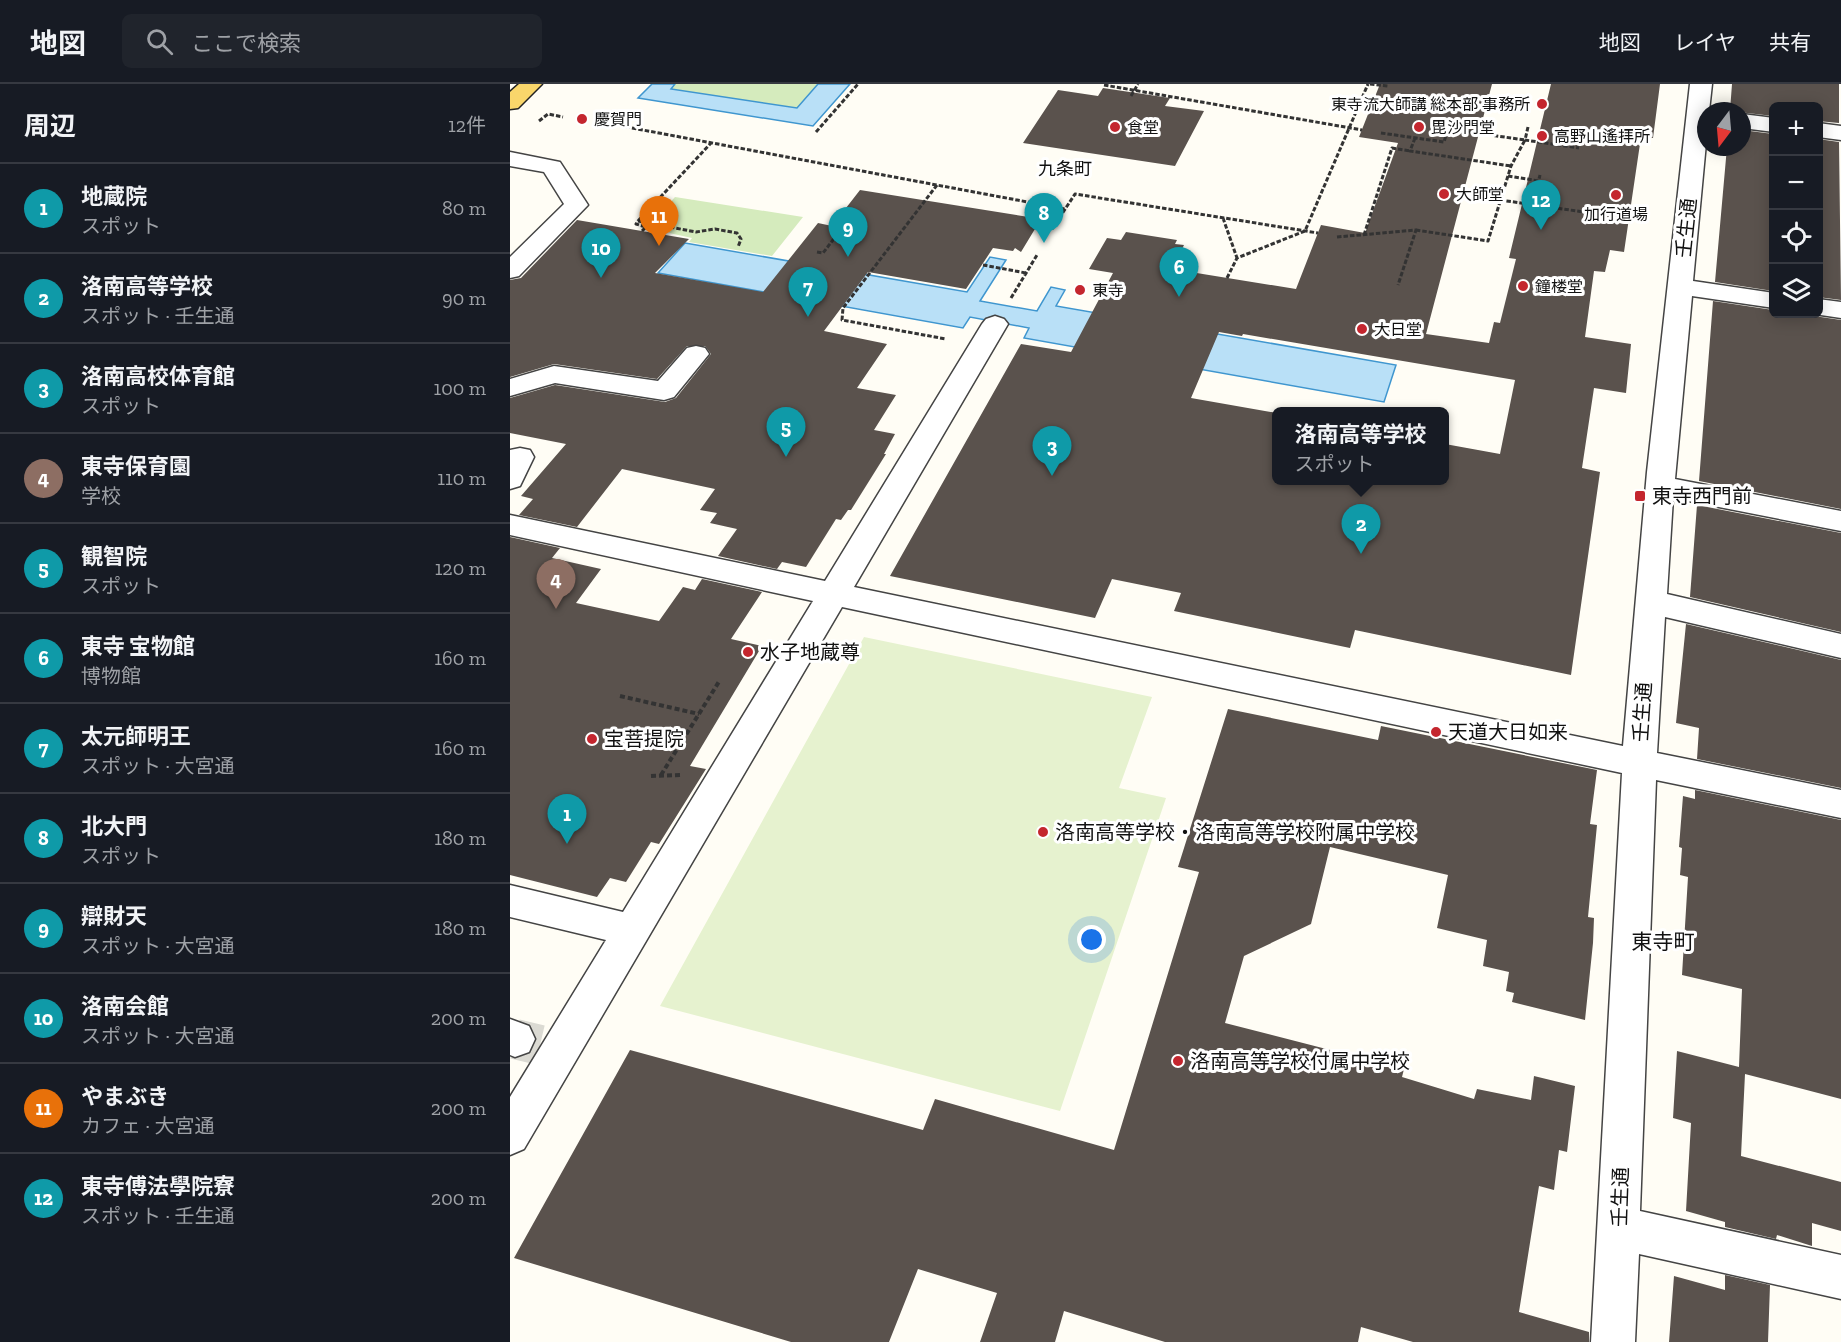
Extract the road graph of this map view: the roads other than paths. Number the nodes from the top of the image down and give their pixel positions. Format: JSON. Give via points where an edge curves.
{"nodes":[{"id":1,"x":1701,"y":84,"type":"edge"},
{"id":2,"x":1702,"y":102,"type":"edge"},
{"id":3,"x":1751,"y":122,"type":"edge"},
{"id":4,"x":1769,"y":124,"type":"edge"},
{"id":5,"x":1823,"y":131,"type":"edge"},
{"id":6,"x":1841,"y":133,"type":"edge"},
{"id":7,"x":1697,"y":155,"type":"edge"},
{"id":8,"x":510,"y":159,"type":"edge"},
{"id":9,"x":510,"y":271,"type":"edge"},
{"id":10,"x":1680,"y":287,"type":"junction"},
{"id":11,"x":1769,"y":300,"type":"edge"},
{"id":12,"x":1823,"y":308,"type":"edge"},
{"id":13,"x":1841,"y":310,"type":"edge"},
{"id":14,"x":995,"y":325,"type":"road end"},
{"id":15,"x":696,"y":354,"type":"dead end"},
{"id":16,"x":510,"y":388,"type":"edge"},
{"id":17,"x":1660,"y":486,"type":"junction"},
{"id":18,"x":1841,"y":521,"type":"edge"},
{"id":19,"x":510,"y":525,"type":"edge"},
{"id":20,"x":834,"y":595,"type":"junction"},
{"id":21,"x":1651,"y":602,"type":"junction"},
{"id":22,"x":1841,"y":646,"type":"edge"},
{"id":23,"x":1638,"y":762,"type":"junction"},
{"id":24,"x":1841,"y":804,"type":"edge"},
{"id":25,"x":510,"y":901,"type":"edge"},
{"id":26,"x":632,"y":930,"type":"junction"},
{"id":27,"x":531,"y":1043,"type":"edge"},
{"id":28,"x":510,"y":1135,"type":"edge"},
{"id":29,"x":1619,"y":1228,"type":"junction"},
{"id":30,"x":1841,"y":1277,"type":"edge"},
{"id":31,"x":1613,"y":1342,"type":"edge"}],
"edges":[{"from":1,"to":2,"type":"street","name":"壬生通"},
{"from":3,"to":4,"type":"street"},
{"from":5,"to":6,"type":"street"},
{"from":7,"to":10,"type":"street","name":"壬生通"},
{"from":8,"to":9,"type":"street","via":[[552,167],[576,205]]},
{"from":10,"to":11,"type":"street"},
{"from":10,"to":17,"type":"street","name":"壬生通"},
{"from":12,"to":13,"type":"street"},
{"from":14,"to":20,"type":"street"},
{"from":15,"to":16,"type":"street","via":[[664,391],[554,374]]},
{"from":17,"to":18,"type":"street"},
{"from":17,"to":21,"type":"street","name":"壬生通"},
{"from":19,"to":20,"type":"street"},
{"from":20,"to":23,"type":"street"},
{"from":20,"to":26,"type":"street"},
{"from":21,"to":22,"type":"street"},
{"from":21,"to":23,"type":"street","name":"壬生通"},
{"from":23,"to":24,"type":"street"},
{"from":23,"to":29,"type":"street","name":"壬生通"},
{"from":25,"to":26,"type":"street"},
{"from":26,"to":27,"type":"street"},
{"from":27,"to":28,"type":"street"},
{"from":29,"to":30,"type":"street"},
{"from":29,"to":31,"type":"street","name":"壬生通"}]}
